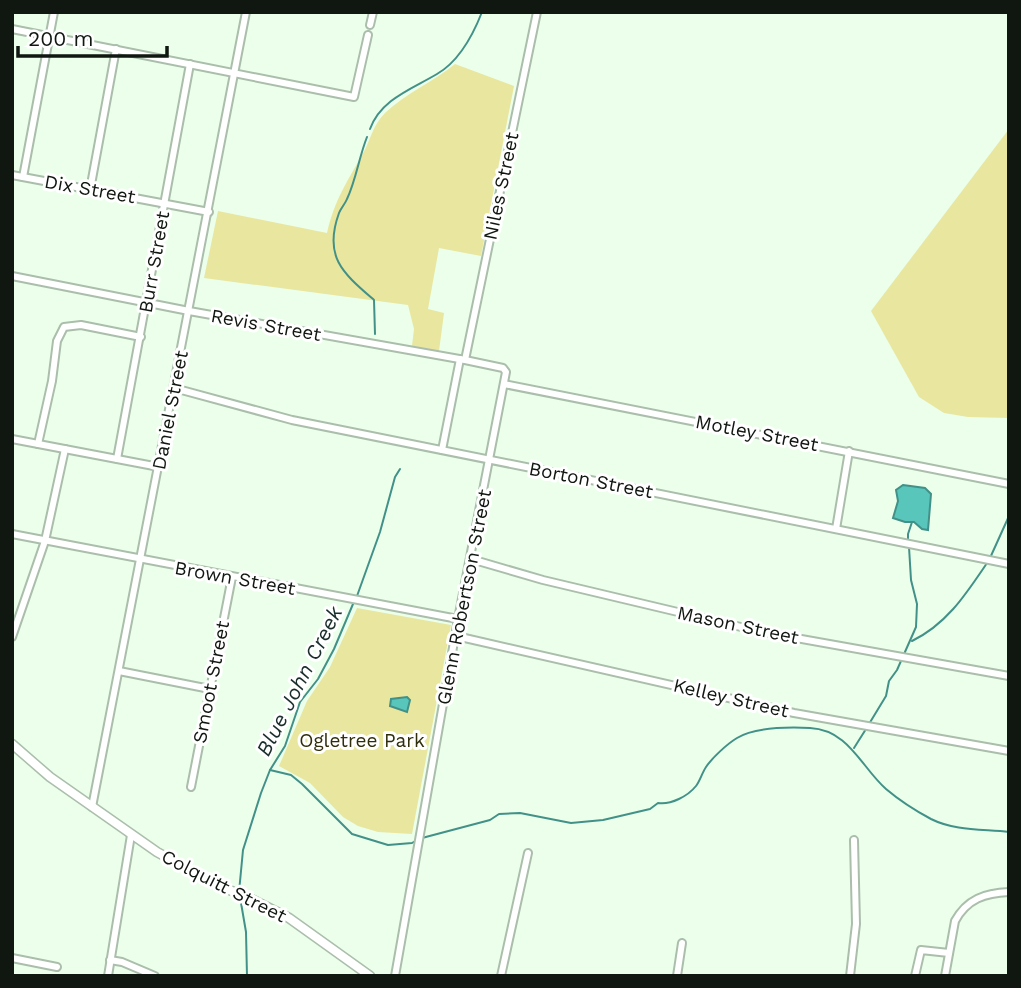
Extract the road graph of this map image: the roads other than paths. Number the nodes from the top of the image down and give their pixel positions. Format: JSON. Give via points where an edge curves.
{"nodes":[{"id":1,"x":54,"y":12,"type":"edge"},
{"id":2,"x":246,"y":12,"type":"edge"},
{"id":3,"x":373,"y":12,"type":"edge"},
{"id":4,"x":537,"y":12,"type":"edge"},
{"id":5,"x":370,"y":25,"type":"dead end"},
{"id":6,"x":12,"y":29,"type":"edge"},
{"id":7,"x":368,"y":35,"type":"dead end"},
{"id":8,"x":50,"y":36,"type":"junction"},
{"id":9,"x":116,"y":50,"type":"junction"},
{"id":10,"x":190,"y":64,"type":"junction"},
{"id":11,"x":236,"y":73,"type":"junction"},
{"id":12,"x":12,"y":175,"type":"edge"},
{"id":13,"x":23,"y":177,"type":"junction"},
{"id":14,"x":90,"y":190,"type":"junction"},
{"id":15,"x":165,"y":203,"type":"junction"},
{"id":16,"x":209,"y":212,"type":"junction"},
{"id":17,"x":12,"y":276,"type":"edge"},
{"id":18,"x":146,"y":303,"type":"junction"},
{"id":19,"x":189,"y":311,"type":"junction"},
{"id":20,"x":141,"y":337,"type":"junction"},
{"id":21,"x":463,"y":360,"type":"junction"},
{"id":22,"x":504,"y":384,"type":"junction"},
{"id":23,"x":174,"y":388,"type":"junction"},
{"id":24,"x":12,"y":439,"type":"edge"},
{"id":25,"x":38,"y":444,"type":"junction"},
{"id":26,"x":65,"y":449,"type":"junction"},
{"id":27,"x":442,"y":450,"type":"junction"},
{"id":28,"x":849,"y":452,"type":"junction"},
{"id":29,"x":117,"y":459,"type":"junction"},
{"id":30,"x":489,"y":460,"type":"junction"},
{"id":31,"x":159,"y":467,"type":"junction"},
{"id":32,"x":1009,"y":484,"type":"edge"},
{"id":33,"x":836,"y":529,"type":"junction"},
{"id":34,"x":12,"y":534,"type":"edge"},
{"id":35,"x":46,"y":541,"type":"junction"},
{"id":36,"x":471,"y":559,"type":"junction"},
{"id":37,"x":141,"y":560,"type":"junction"},
{"id":38,"x":1009,"y":564,"type":"edge"},
{"id":39,"x":232,"y":577,"type":"junction"},
{"id":40,"x":458,"y":619,"type":"junction"},
{"id":41,"x":456,"y":636,"type":"junction"},
{"id":42,"x":12,"y":637,"type":"edge"},
{"id":43,"x":119,"y":671,"type":"junction"},
{"id":44,"x":1009,"y":676,"type":"edge"},
{"id":45,"x":210,"y":689,"type":"junction"},
{"id":46,"x":12,"y":744,"type":"edge"},
{"id":47,"x":1009,"y":751,"type":"edge"},
{"id":48,"x":191,"y":787,"type":"dead end"},
{"id":49,"x":92,"y":807,"type":"junction"},
{"id":50,"x":131,"y":835,"type":"junction"},
{"id":51,"x":854,"y":840,"type":"dead end"},
{"id":52,"x":528,"y":853,"type":"dead end"},
{"id":53,"x":1009,"y":892,"type":"edge"},
{"id":54,"x":682,"y":943,"type":"dead end"},
{"id":55,"x":949,"y":953,"type":"junction"},
{"id":56,"x":12,"y":958,"type":"edge"},
{"id":57,"x":110,"y":960,"type":"junction"},
{"id":58,"x":57,"y":967,"type":"dead end"},
{"id":59,"x":108,"y":976,"type":"edge"},
{"id":60,"x":155,"y":976,"type":"edge"},
{"id":61,"x":370,"y":976,"type":"edge"},
{"id":62,"x":396,"y":976,"type":"edge"},
{"id":63,"x":501,"y":976,"type":"edge"},
{"id":64,"x":677,"y":976,"type":"edge"},
{"id":65,"x":850,"y":976,"type":"edge"},
{"id":66,"x":915,"y":976,"type":"edge"},
{"id":67,"x":945,"y":976,"type":"edge"}],
"edges":[{"from":1,"to":8,"type":"street"},
{"from":2,"to":11,"type":"street","name":"Daniel Street"},
{"from":3,"to":5,"type":"street"},
{"from":4,"to":21,"type":"street","name":"Niles Street"},
{"from":6,"to":8,"type":"street"},
{"from":7,"to":11,"type":"street","via":[[354,97]]},
{"from":8,"to":9,"type":"street"},
{"from":8,"to":13,"type":"street"},
{"from":9,"to":10,"type":"street"},
{"from":9,"to":14,"type":"street"},
{"from":10,"to":11,"type":"street"},
{"from":10,"to":15,"type":"street","name":"Burr Street"},
{"from":11,"to":16,"type":"street","name":"Daniel Street"},
{"from":12,"to":13,"type":"street","name":"Dix Street"},
{"from":13,"to":14,"type":"street","name":"Dix Street"},
{"from":14,"to":15,"type":"street","name":"Dix Street"},
{"from":15,"to":16,"type":"street","name":"Dix Street"},
{"from":15,"to":18,"type":"street","name":"Burr Street"},
{"from":16,"to":19,"type":"street","name":"Daniel Street"},
{"from":17,"to":18,"type":"street","name":"Revis Street"},
{"from":18,"to":19,"type":"street","name":"Revis Street"},
{"from":18,"to":20,"type":"street","name":"Burr Street"},
{"from":19,"to":21,"type":"street","name":"Revis Street"},
{"from":19,"to":23,"type":"street","name":"Daniel Street"},
{"from":20,"to":25,"type":"street","via":[[81,325],[64,327],[57,341]]},
{"from":20,"to":29,"type":"street","name":"Burr Street"},
{"from":21,"to":22,"type":"street","name":"Revis Street","via":[[503,368]]},
{"from":21,"to":27,"type":"street","name":"Niles Street"},
{"from":22,"to":28,"type":"street","name":"Motley Street"},
{"from":22,"to":30,"type":"street","name":"Glenn Robertson Street"},
{"from":23,"to":27,"type":"street","name":"Borton Street","via":[[292,420]]},
{"from":23,"to":31,"type":"street","name":"Daniel Street"},
{"from":24,"to":25,"type":"street"},
{"from":25,"to":26,"type":"street"},
{"from":26,"to":29,"type":"street"},
{"from":26,"to":35,"type":"street"},
{"from":27,"to":30,"type":"street","name":"Borton Street"},
{"from":28,"to":32,"type":"street","name":"Motley Street"},
{"from":28,"to":33,"type":"street"},
{"from":29,"to":31,"type":"street"},
{"from":30,"to":33,"type":"street","name":"Borton Street"},
{"from":30,"to":36,"type":"street","name":"Glenn Robertson Street"},
{"from":31,"to":37,"type":"street","name":"Daniel Street"},
{"from":33,"to":38,"type":"street","name":"Borton Street"},
{"from":34,"to":35,"type":"street","name":"Brown Street"},
{"from":35,"to":37,"type":"street","name":"Brown Street"},
{"from":35,"to":42,"type":"street"},
{"from":36,"to":40,"type":"street","name":"Glenn Robertson Street"},
{"from":36,"to":44,"type":"street","name":"Mason Street","via":[[762,632]]},
{"from":37,"to":39,"type":"street","name":"Brown Street"},
{"from":37,"to":43,"type":"street","name":"Daniel Street"},
{"from":39,"to":40,"type":"street","name":"Brown Street"},
{"from":39,"to":45,"type":"street","name":"Smoot Street"},
{"from":40,"to":41,"type":"street","name":"Glenn Robertson Street"},
{"from":41,"to":47,"type":"street","name":"Kelley Street","via":[[794,713]]},
{"from":41,"to":62,"type":"street","name":"Glenn Robertson Street"},
{"from":43,"to":45,"type":"street"},
{"from":43,"to":49,"type":"street","name":"Daniel Street"},
{"from":45,"to":48,"type":"street","name":"Smoot Street"},
{"from":46,"to":49,"type":"street","name":"Colquitt Street"},
{"from":49,"to":50,"type":"street","name":"Colquitt Street"},
{"from":50,"to":57,"type":"street"},
{"from":50,"to":61,"type":"street","name":"Colquitt Street","via":[[188,871],[289,918]]},
{"from":51,"to":65,"type":"street","via":[[856,924]]},
{"from":52,"to":63,"type":"street"},
{"from":53,"to":55,"type":"street","via":[[967,903],[955,921]]},
{"from":54,"to":64,"type":"street"},
{"from":55,"to":66,"type":"street","via":[[921,950]]},
{"from":55,"to":67,"type":"street"},
{"from":56,"to":58,"type":"street"},
{"from":57,"to":59,"type":"street"},
{"from":57,"to":60,"type":"street"}]}
